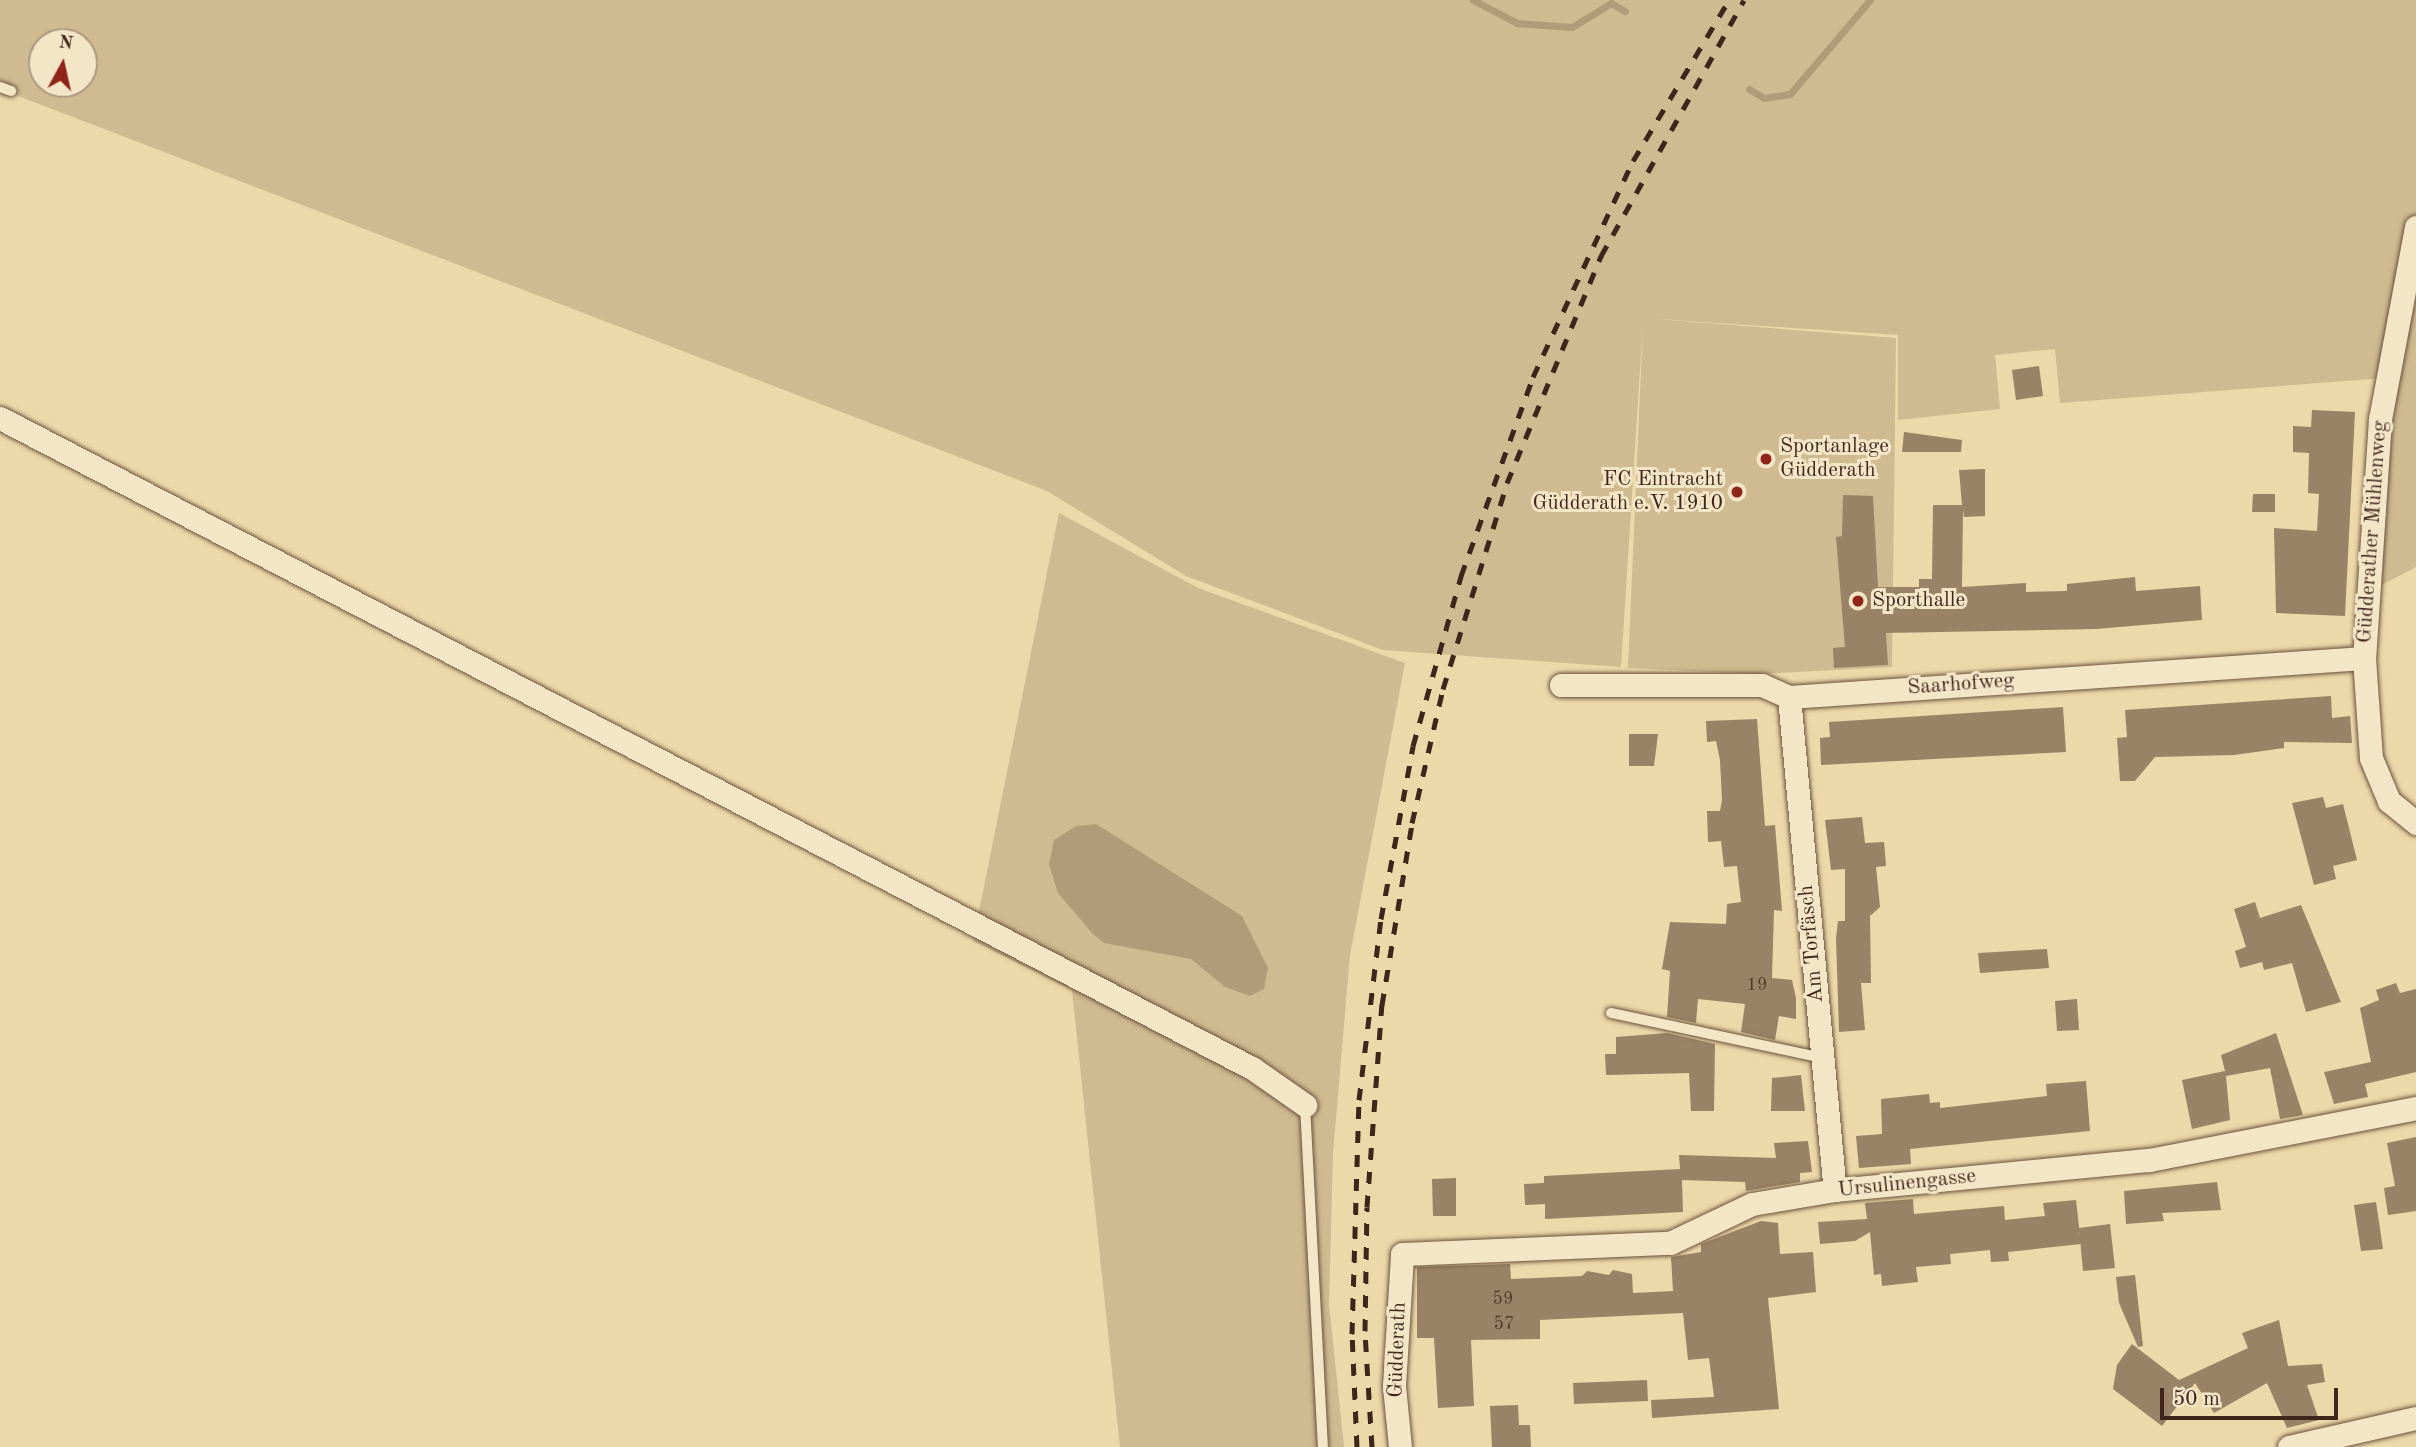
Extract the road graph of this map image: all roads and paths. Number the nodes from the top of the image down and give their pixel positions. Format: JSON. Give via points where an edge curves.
{"nodes":[{"id":1,"x":2416,"y":227,"type":"edge"},
{"id":2,"x":0,"y":418,"type":"edge"},
{"id":3,"x":2364,"y":659,"type":"junction"},
{"id":4,"x":1561,"y":685,"type":"dead end"},
{"id":5,"x":1789,"y":697,"type":"junction"},
{"id":6,"x":2416,"y":823,"type":"edge"},
{"id":7,"x":1611,"y":1013,"type":"dead end"},
{"id":8,"x":1823,"y":1058,"type":"junction"},
{"id":9,"x":1305,"y":1105,"type":"joint"},
{"id":10,"x":2416,"y":1108,"type":"edge"},
{"id":11,"x":1836,"y":1190,"type":"junction"},
{"id":12,"x":1402,"y":1254,"type":"joint"},
{"id":13,"x":2416,"y":1418,"type":"edge"},
{"id":14,"x":1323,"y":1447,"type":"edge"},
{"id":15,"x":1400,"y":1447,"type":"edge"},
{"id":16,"x":2289,"y":1447,"type":"edge"}],
"edges":[{"from":1,"to":3,"type":"street","name":"Güdderather Mühlenweg","via":[[2380,419]]},
{"from":2,"to":9,"type":"street","via":[[1252,1068]]},
{"from":3,"to":5,"type":"street","name":"Saarhofweg"},
{"from":3,"to":6,"type":"street","name":"Güdderather Mühlenweg","via":[[2371,758],[2389,801]]},
{"from":4,"to":5,"type":"street","name":"Saarhofweg","via":[[1762,685]]},
{"from":5,"to":8,"type":"street","name":"Am Torfäsch"},
{"from":7,"to":8,"type":"lane"},
{"from":8,"to":11,"type":"street","name":"Am Torfäsch"},
{"from":9,"to":14,"type":"lane"},
{"from":10,"to":11,"type":"street","name":"Ursulinengasse","via":[[2149,1160]]},
{"from":11,"to":12,"type":"street","name":"Ursulinengasse","via":[[1752,1204],[1670,1243]]},
{"from":12,"to":15,"type":"street","name":"Güdderath","via":[[1394,1386]]},
{"from":13,"to":16,"type":"street"}]}
